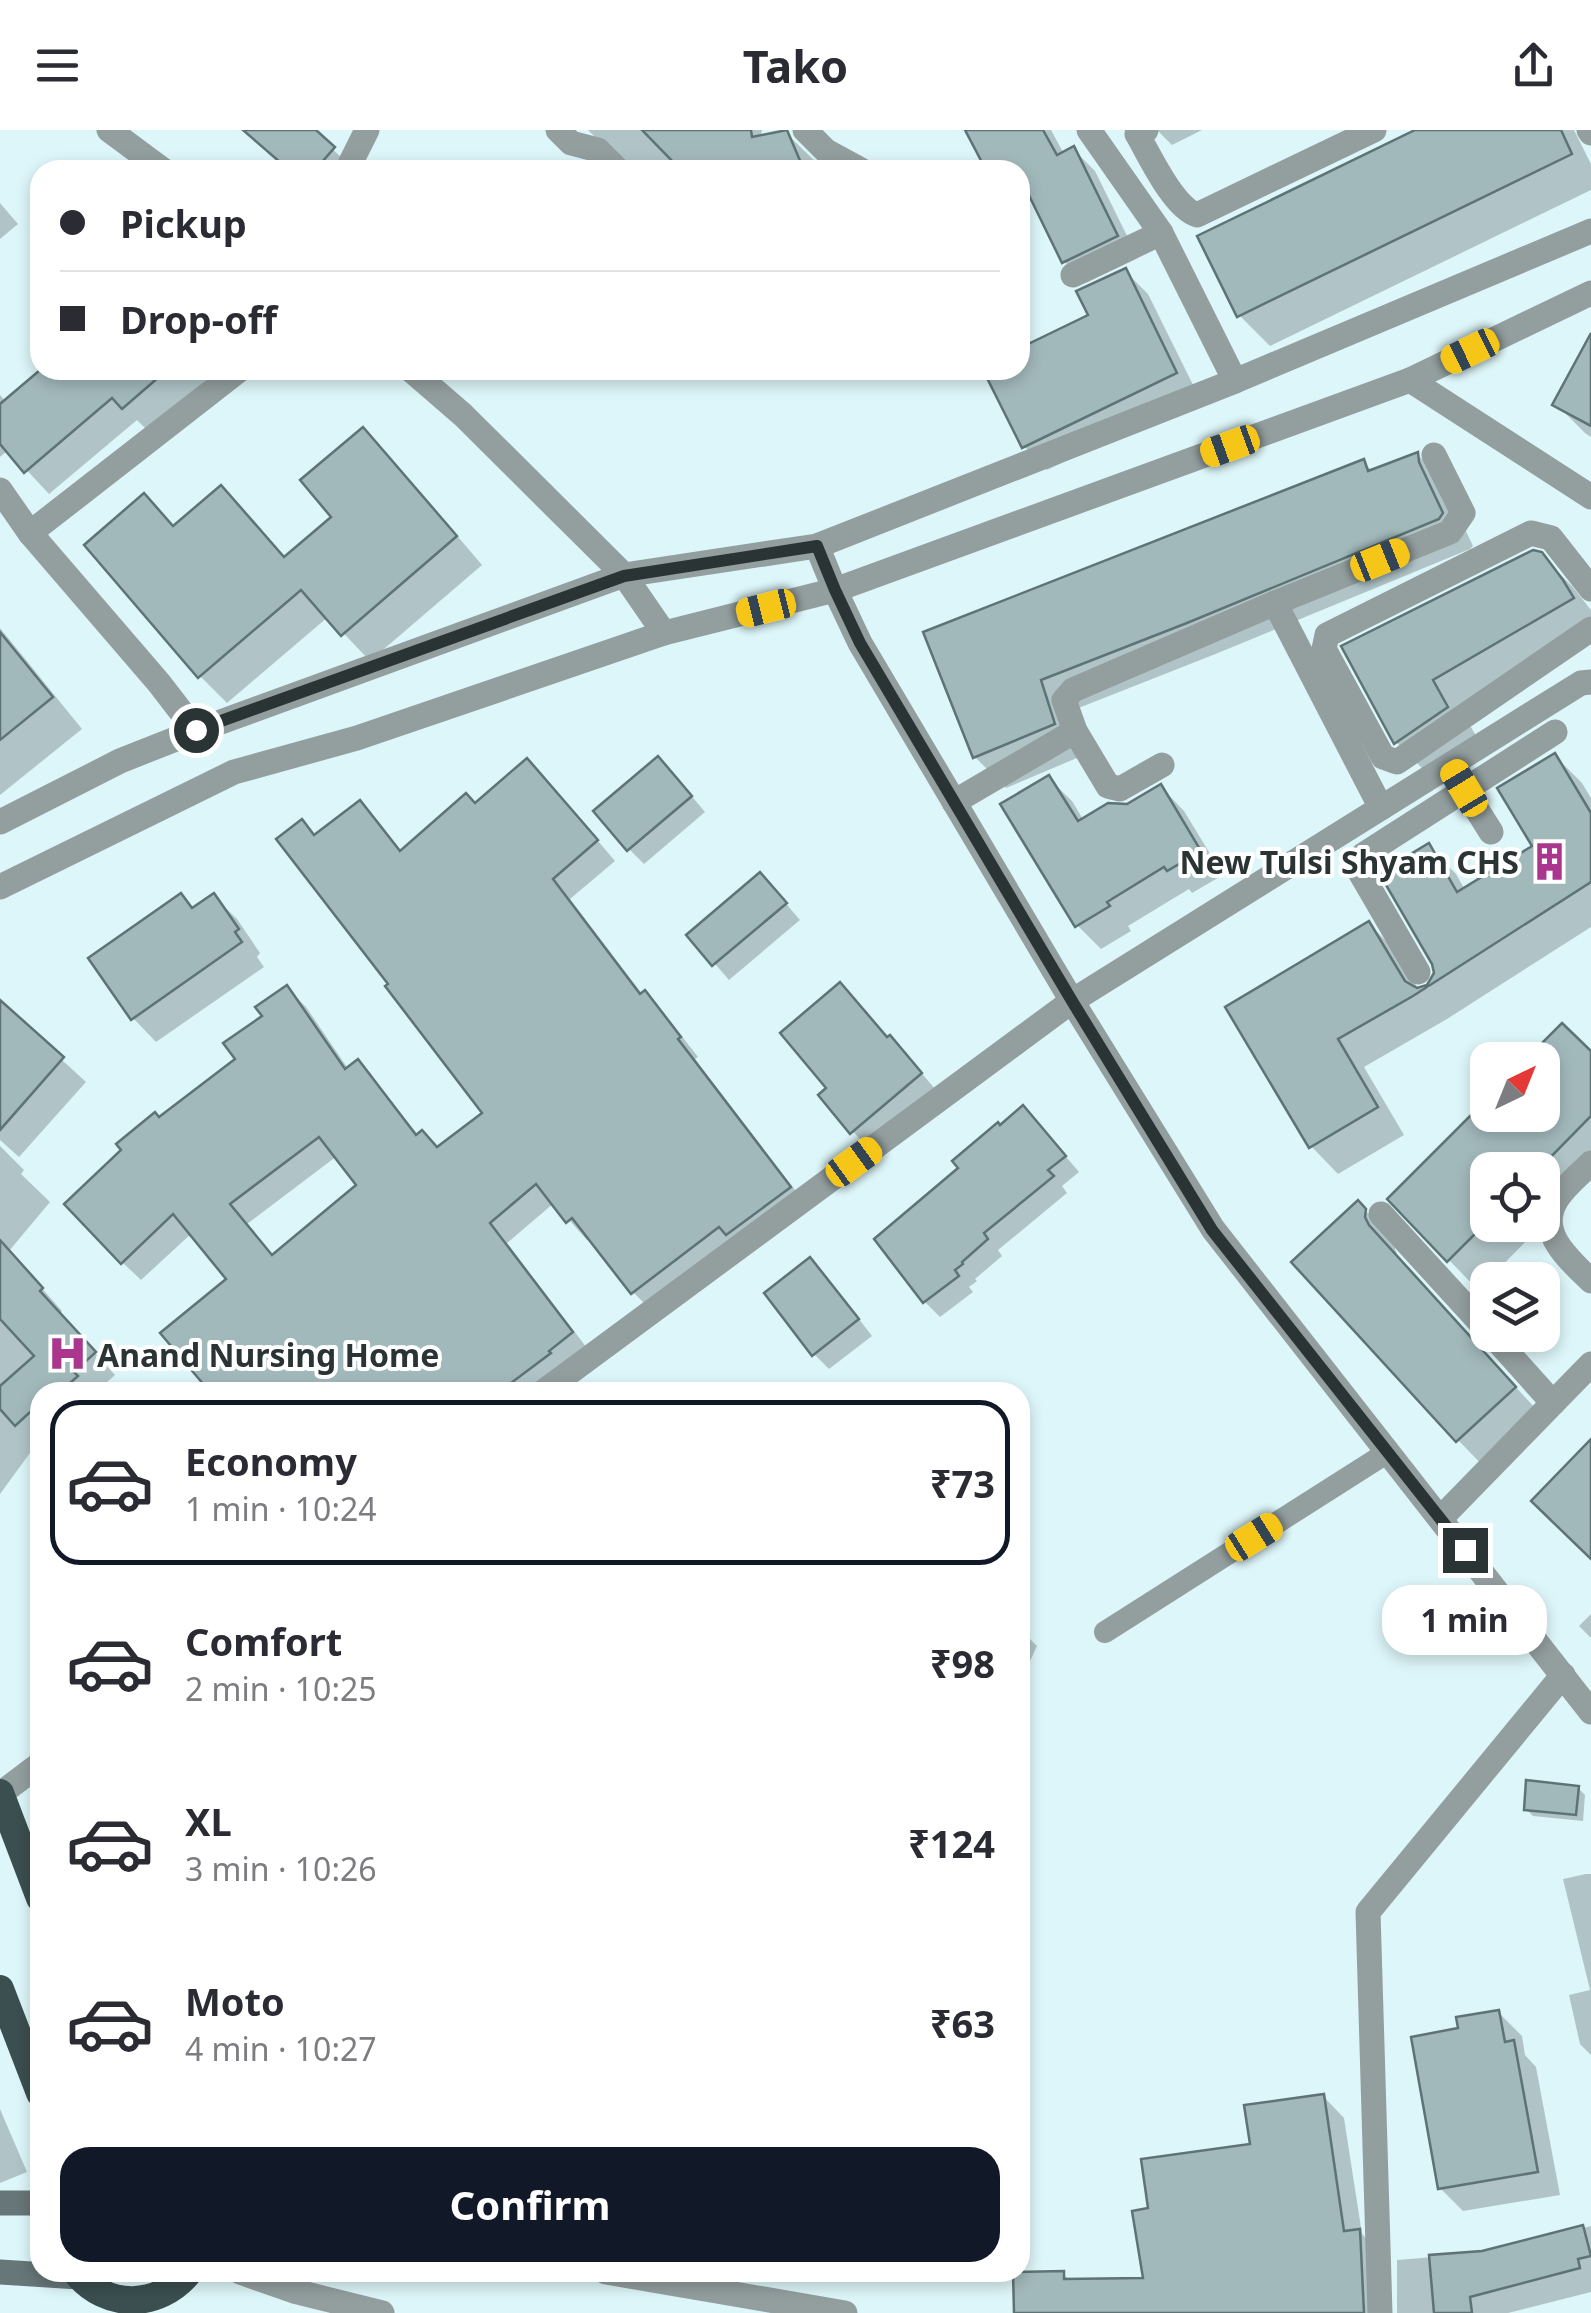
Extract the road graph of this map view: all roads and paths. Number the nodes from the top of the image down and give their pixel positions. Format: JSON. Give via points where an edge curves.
{"nodes":[{"id":1,"x":109,"y":130,"type":"edge"},
{"id":2,"x":558,"y":130,"type":"edge"},
{"id":3,"x":805,"y":130,"type":"edge"},
{"id":4,"x":1089,"y":130,"type":"edge"},
{"id":5,"x":1374,"y":130,"type":"edge"},
{"id":6,"x":364,"y":131,"type":"edge"},
{"id":7,"x":1140,"y":131,"type":"edge"},
{"id":8,"x":150,"y":160,"type":"edge"},
{"id":9,"x":351,"y":160,"type":"edge"},
{"id":10,"x":608,"y":160,"type":"edge"},
{"id":11,"x":843,"y":160,"type":"edge"},
{"id":12,"x":1164,"y":180,"type":"junction"},
{"id":13,"x":1135,"y":196,"type":"junction"},
{"id":14,"x":1591,"y":231,"type":"edge"},
{"id":15,"x":1161,"y":233,"type":"junction"},
{"id":16,"x":1073,"y":275,"type":"dead end"},
{"id":17,"x":1591,"y":293,"type":"edge"},
{"id":18,"x":226,"y":380,"type":"edge"},
{"id":19,"x":423,"y":380,"type":"edge"},
{"id":20,"x":1410,"y":380,"type":"junction"},
{"id":21,"x":1235,"y":381,"type":"junction"},
{"id":22,"x":1434,"y":455,"type":"dead end"},
{"id":23,"x":0,"y":490,"type":"edge"},
{"id":24,"x":1591,"y":497,"type":"edge"},
{"id":25,"x":30,"y":532,"type":"junction"},
{"id":26,"x":817,"y":546,"type":"junction"},
{"id":27,"x":624,"y":576,"type":"junction"},
{"id":28,"x":1591,"y":589,"type":"edge"},
{"id":29,"x":835,"y":590,"type":"junction"},
{"id":30,"x":1275,"y":603,"type":"junction"},
{"id":31,"x":1591,"y":629,"type":"edge"},
{"id":32,"x":664,"y":633,"type":"junction"},
{"id":33,"x":1590,"y":679,"type":"edge"},
{"id":34,"x":196,"y":730,"type":"junction"},
{"id":35,"x":1075,"y":731,"type":"junction"},
{"id":36,"x":1554,"y":732,"type":"dead end"},
{"id":37,"x":1450,"y":765,"type":"junction"},
{"id":38,"x":1162,"y":766,"type":"dead end"},
{"id":39,"x":1464,"y":788,"type":"junction"},
{"id":40,"x":954,"y":802,"type":"junction"},
{"id":41,"x":1381,"y":808,"type":"junction"},
{"id":42,"x":0,"y":822,"type":"edge"},
{"id":43,"x":1491,"y":832,"type":"dead end"},
{"id":44,"x":0,"y":888,"type":"edge"},
{"id":45,"x":1418,"y":972,"type":"dead end"},
{"id":46,"x":1072,"y":1001,"type":"junction"},
{"id":47,"x":1591,"y":1163,"type":"edge"},
{"id":48,"x":1381,"y":1214,"type":"dead end"},
{"id":49,"x":1591,"y":1282,"type":"edge"},
{"id":50,"x":1470,"y":1311,"type":"edge"},
{"id":51,"x":1507,"y":1352,"type":"edge"},
{"id":52,"x":1591,"y":1364,"type":"edge"},
{"id":53,"x":557,"y":1382,"type":"edge"},
{"id":54,"x":1554,"y":1403,"type":"junction"},
{"id":55,"x":1388,"y":1452,"type":"junction"},
{"id":56,"x":1441,"y":1518,"type":"junction"},
{"id":57,"x":1105,"y":1632,"type":"dead end"},
{"id":58,"x":1563,"y":1675,"type":"junction"},
{"id":59,"x":1591,"y":1712,"type":"edge"},
{"id":60,"x":30,"y":1771,"type":"edge"},
{"id":61,"x":0,"y":1793,"type":"edge"},
{"id":62,"x":30,"y":1872,"type":"edge"},
{"id":63,"x":0,"y":1989,"type":"edge"},
{"id":64,"x":30,"y":2067,"type":"edge"},
{"id":65,"x":0,"y":2203,"type":"edge"},
{"id":66,"x":30,"y":2203,"type":"edge"},
{"id":67,"x":0,"y":2272,"type":"edge"},
{"id":68,"x":30,"y":2273,"type":"edge"},
{"id":69,"x":86,"y":2282,"type":"edge"},
{"id":70,"x":270,"y":2282,"type":"edge"},
{"id":71,"x":664,"y":2282,"type":"edge"},
{"id":72,"x":181,"y":2292,"type":"edge"},
{"id":73,"x":116,"y":2306,"type":"edge"},
{"id":74,"x":382,"y":2313,"type":"edge"},
{"id":75,"x":845,"y":2313,"type":"edge"},
{"id":76,"x":1380,"y":2313,"type":"edge"}],
"edges":[{"from":1,"to":8,"type":"street"},
{"from":2,"to":10,"type":"street","via":[[570,144],[598,150]]},
{"from":3,"to":11,"type":"street"},
{"from":4,"to":13,"type":"street"},
{"from":5,"to":12,"type":"street","via":[[1197,215],[1187,212]]},
{"from":6,"to":9,"type":"street"},
{"from":7,"to":12,"type":"street"},
{"from":12,"to":13,"type":"street"},
{"from":13,"to":15,"type":"street"},
{"from":14,"to":21,"type":"street"},
{"from":15,"to":16,"type":"street"},
{"from":15,"to":21,"type":"street"},
{"from":17,"to":20,"type":"street"},
{"from":18,"to":25,"type":"street"},
{"from":19,"to":27,"type":"street"},
{"from":20,"to":24,"type":"street"},
{"from":20,"to":29,"type":"street"},
{"from":21,"to":26,"type":"street"},
{"from":22,"to":30,"type":"street","via":[[1464,513],[1450,532]]},
{"from":23,"to":25,"type":"street"},
{"from":25,"to":34,"type":"street"},
{"from":26,"to":27,"type":"street"},
{"from":26,"to":29,"type":"street"},
{"from":27,"to":32,"type":"street"},
{"from":27,"to":34,"type":"street"},
{"from":28,"to":31,"type":"street","via":[[1551,538],[1530,533],[1326,635],[1324,649],[1384,757],[1397,762]]},
{"from":29,"to":32,"type":"street"},
{"from":29,"to":40,"type":"street"},
{"from":30,"to":35,"type":"street","via":[[1072,690],[1064,700]]},
{"from":30,"to":41,"type":"street"},
{"from":32,"to":44,"type":"street","via":[[358,738],[234,772]]},
{"from":33,"to":37,"type":"street"},
{"from":34,"to":42,"type":"street"},
{"from":35,"to":38,"type":"street","via":[[1108,786],[1120,788]]},
{"from":35,"to":40,"type":"street"},
{"from":36,"to":39,"type":"street"},
{"from":37,"to":39,"type":"street"},
{"from":37,"to":41,"type":"street"},
{"from":39,"to":43,"type":"street"},
{"from":39,"to":45,"type":"street","via":[[1363,854],[1357,868]]},
{"from":40,"to":46,"type":"street"},
{"from":41,"to":46,"type":"street"},
{"from":46,"to":53,"type":"street"},
{"from":46,"to":55,"type":"street","via":[[1212,1230]]},
{"from":47,"to":49,"type":"street","via":[[1555,1201],[1550,1226],[1560,1250]]},
{"from":48,"to":50,"type":"street"},
{"from":51,"to":54,"type":"street"},
{"from":52,"to":54,"type":"street"},
{"from":54,"to":56,"type":"street"},
{"from":55,"to":56,"type":"street"},
{"from":55,"to":57,"type":"lane"},
{"from":56,"to":58,"type":"street"},
{"from":58,"to":59,"type":"street"},
{"from":58,"to":76,"type":"street","via":[[1368,1912]]},
{"from":60,"to":61,"type":"street"},
{"from":61,"to":62,"type":"highway"},
{"from":63,"to":64,"type":"highway"},
{"from":65,"to":66,"type":"main road"},
{"from":67,"to":68,"type":"main road"},
{"from":69,"to":73,"type":"highway"},
{"from":70,"to":74,"type":"street"},
{"from":71,"to":75,"type":"street"},
{"from":72,"to":73,"type":"highway"}]}
